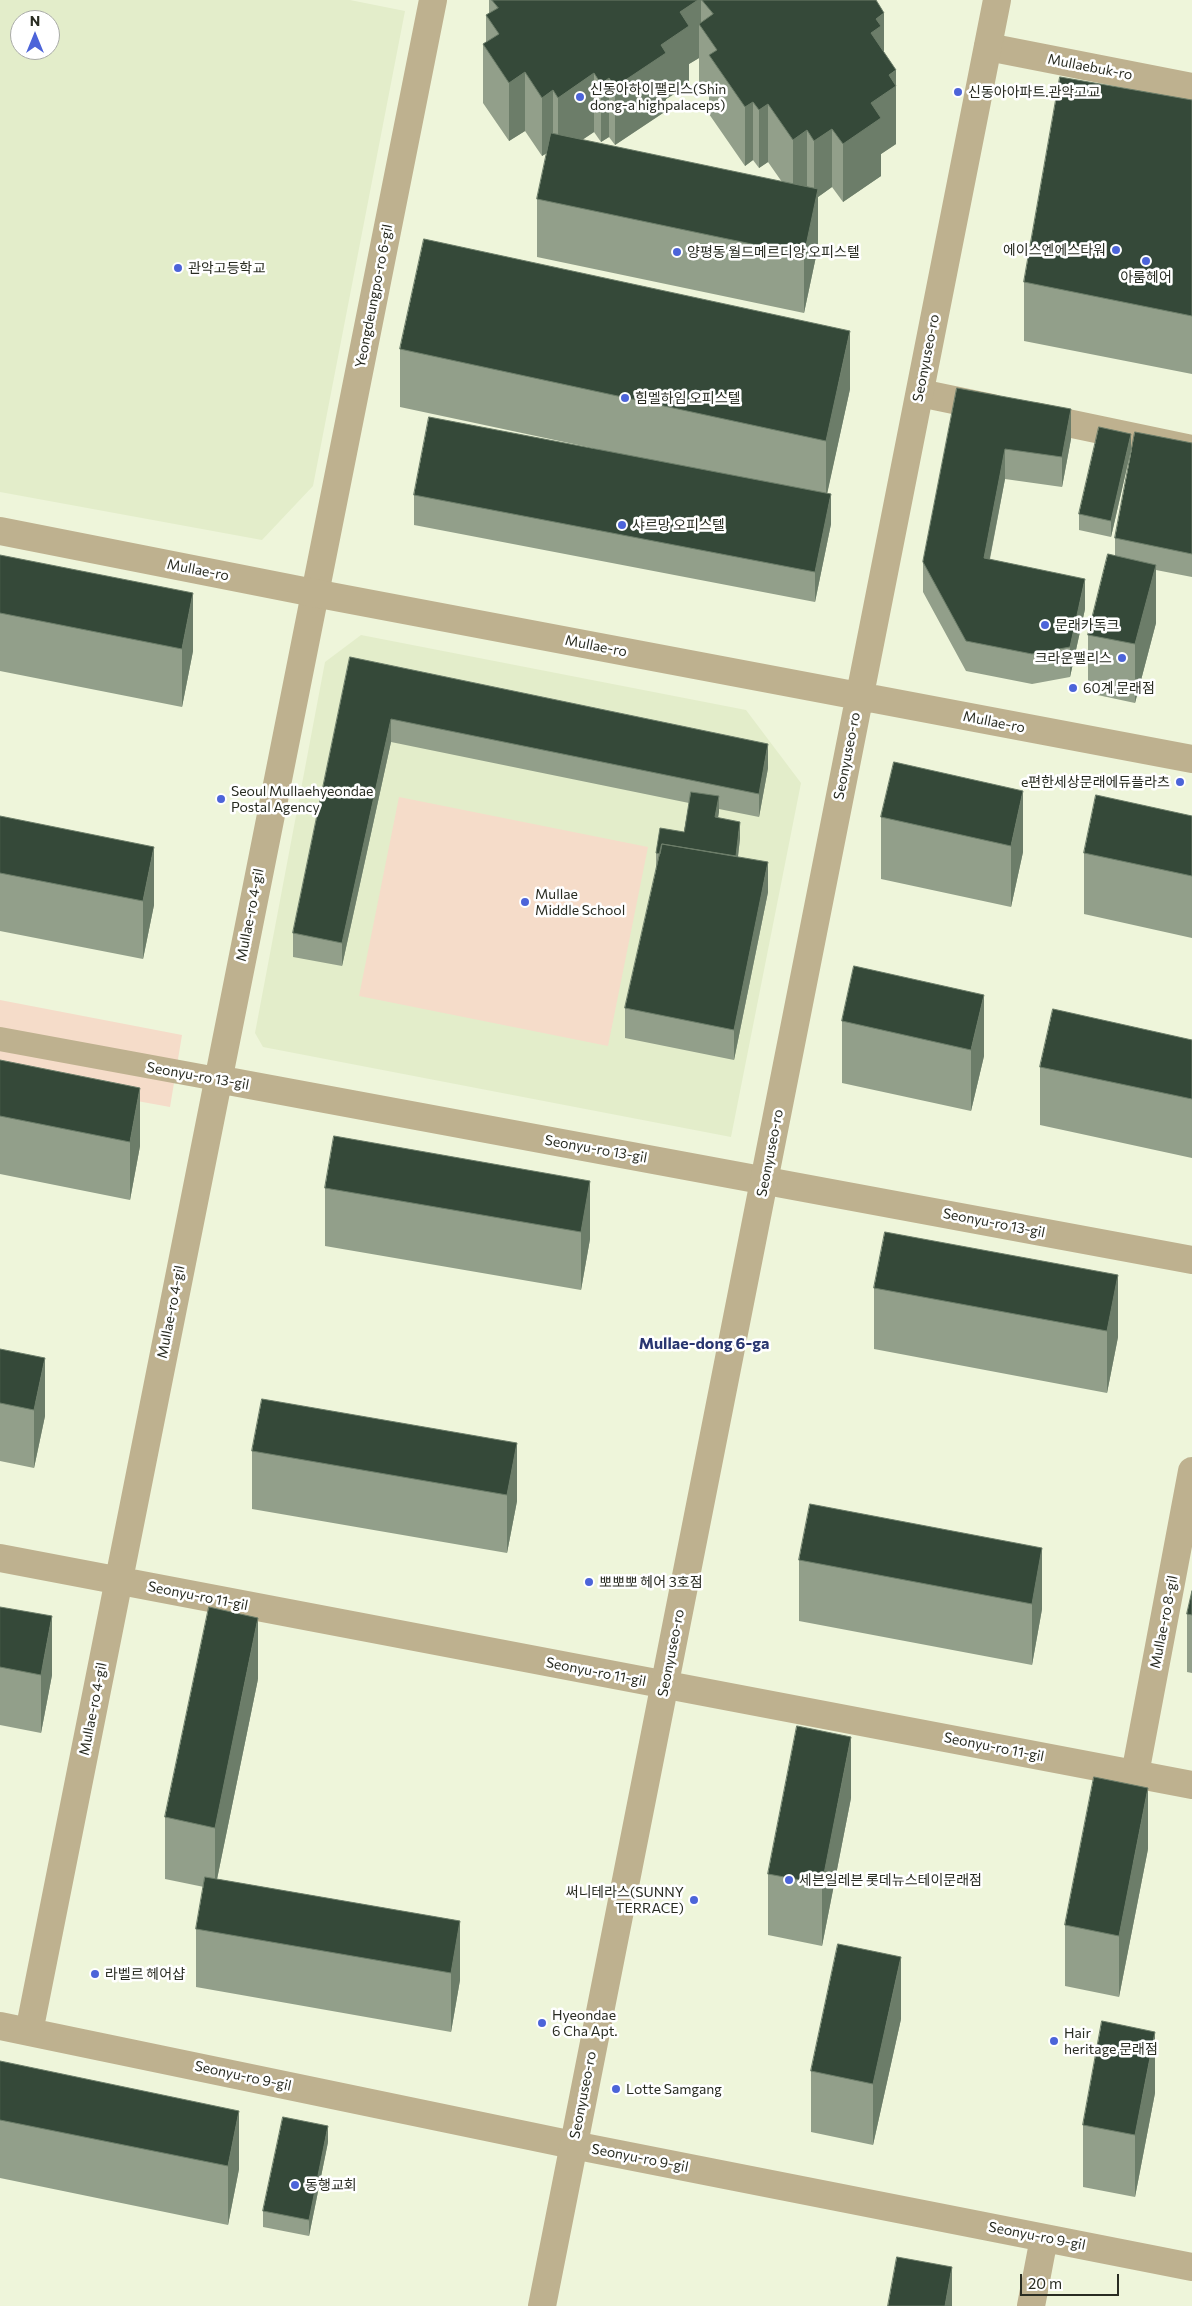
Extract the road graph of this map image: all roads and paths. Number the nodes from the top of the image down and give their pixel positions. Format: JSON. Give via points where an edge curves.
{"nodes":[{"id":1,"x":433,"y":0,"type":"edge"},
{"id":2,"x":997,"y":0,"type":"edge"},
{"id":3,"x":988,"y":47,"type":"junction"},
{"id":4,"x":1192,"y":87,"type":"edge"},
{"id":5,"x":920,"y":393,"type":"junction"},
{"id":6,"x":1192,"y":449,"type":"edge"},
{"id":7,"x":0,"y":530,"type":"edge"},
{"id":8,"x":314,"y":593,"type":"junction"},
{"id":9,"x":859,"y":696,"type":"junction"},
{"id":10,"x":1192,"y":759,"type":"edge"},
{"id":11,"x":0,"y":1039,"type":"edge"},
{"id":12,"x":217,"y":1079,"type":"junction"},
{"id":13,"x":764,"y":1181,"type":"junction"},
{"id":14,"x":1192,"y":1260,"type":"edge"},
{"id":15,"x":1192,"y":1471,"type":"edge"},
{"id":16,"x":0,"y":1558,"type":"edge"},
{"id":17,"x":118,"y":1580,"type":"junction"},
{"id":18,"x":665,"y":1685,"type":"junction"},
{"id":19,"x":1135,"y":1774,"type":"junction"},
{"id":20,"x":1192,"y":1785,"type":"edge"},
{"id":21,"x":0,"y":2026,"type":"edge"},
{"id":22,"x":29,"y":2032,"type":"junction"},
{"id":23,"x":573,"y":2145,"type":"junction"},
{"id":24,"x":1044,"y":2238,"type":"junction"},
{"id":25,"x":1192,"y":2267,"type":"edge"},
{"id":26,"x":542,"y":2306,"type":"edge"},
{"id":27,"x":1031,"y":2306,"type":"edge"}],
"edges":[{"from":1,"to":8,"type":"street","name":"Yeongdeungpo-ro 6-gil"},
{"from":2,"to":3,"type":"street","name":"Seonyuseo-ro"},
{"from":3,"to":4,"type":"street","name":"Mullaebuk-ro"},
{"from":3,"to":5,"type":"street","name":"Seonyuseo-ro"},
{"from":5,"to":6,"type":"street"},
{"from":5,"to":9,"type":"street","name":"Seonyuseo-ro"},
{"from":7,"to":8,"type":"street","name":"Mullae-ro"},
{"from":8,"to":9,"type":"street","name":"Mullae-ro"},
{"from":8,"to":12,"type":"street","name":"Mullae-ro 4-gil"},
{"from":9,"to":10,"type":"street","name":"Mullae-ro"},
{"from":9,"to":13,"type":"street","name":"Seonyuseo-ro"},
{"from":11,"to":12,"type":"street","name":"Seonyu-ro 13-gil"},
{"from":12,"to":13,"type":"street","name":"Seonyu-ro 13-gil"},
{"from":12,"to":17,"type":"street","name":"Mullae-ro 4-gil"},
{"from":13,"to":14,"type":"street","name":"Seonyu-ro 13-gil"},
{"from":13,"to":18,"type":"street","name":"Seonyuseo-ro"},
{"from":15,"to":19,"type":"street","name":"Mullae-ro 8-gil"},
{"from":16,"to":17,"type":"street","name":"Seonyu-ro 11-gil"},
{"from":17,"to":18,"type":"street","name":"Seonyu-ro 11-gil"},
{"from":17,"to":22,"type":"street","name":"Mullae-ro 4-gil"},
{"from":18,"to":19,"type":"street","name":"Seonyu-ro 11-gil"},
{"from":18,"to":23,"type":"street","name":"Seonyuseo-ro"},
{"from":19,"to":20,"type":"street","name":"Seonyu-ro 11-gil"},
{"from":21,"to":22,"type":"street","name":"Seonyu-ro 9-gil"},
{"from":22,"to":23,"type":"street","name":"Seonyu-ro 9-gil"},
{"from":23,"to":24,"type":"street","name":"Seonyu-ro 9-gil"},
{"from":23,"to":26,"type":"street","name":"Seonyuseo-ro"},
{"from":24,"to":25,"type":"street","name":"Seonyu-ro 9-gil"},
{"from":24,"to":27,"type":"street"}]}
